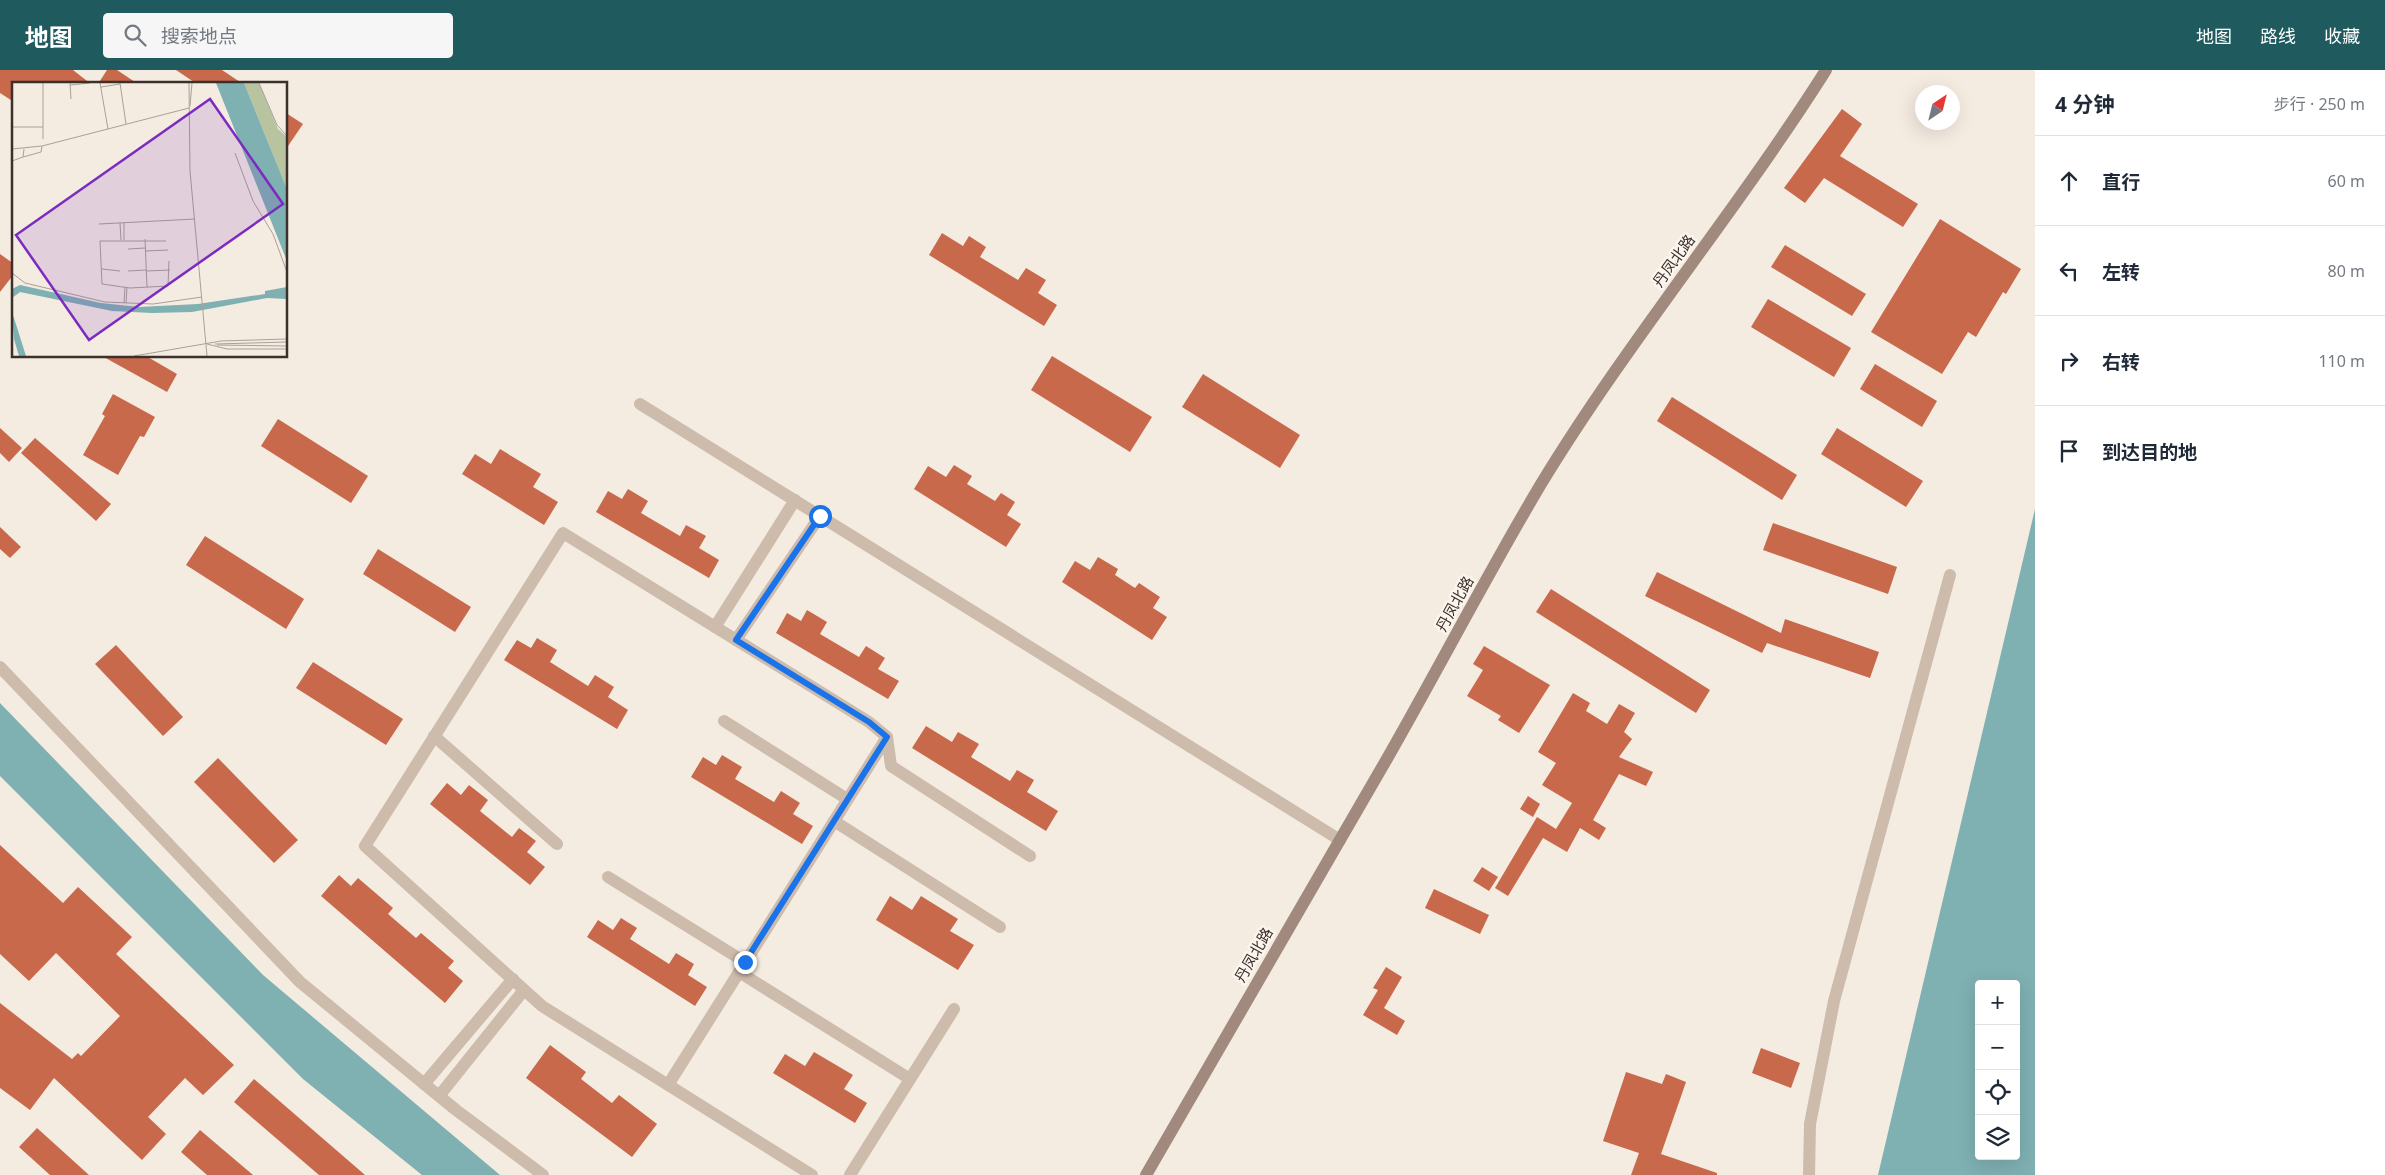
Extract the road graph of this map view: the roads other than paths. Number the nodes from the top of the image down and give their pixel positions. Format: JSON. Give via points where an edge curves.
{"nodes":[{"id":1,"x":1826,"y":70,"type":"edge"},
{"id":2,"x":640,"y":404,"type":"dead end"},
{"id":3,"x":795,"y":500,"type":"junction"},
{"id":4,"x":820,"y":516,"type":"junction"},
{"id":5,"x":1950,"y":575,"type":"dead end"},
{"id":6,"x":715,"y":627,"type":"junction"},
{"id":7,"x":736,"y":640,"type":"junction"},
{"id":8,"x":0,"y":667,"type":"edge"},
{"id":9,"x":724,"y":721,"type":"dead end"},
{"id":10,"x":434,"y":736,"type":"junction"},
{"id":11,"x":887,"y":737,"type":"junction"},
{"id":12,"x":847,"y":799,"type":"junction"},
{"id":13,"x":834,"y":821,"type":"junction"},
{"id":14,"x":1340,"y":840,"type":"junction"},
{"id":15,"x":557,"y":844,"type":"dead end"},
{"id":16,"x":1030,"y":856,"type":"dead end"},
{"id":17,"x":608,"y":878,"type":"dead end"},
{"id":18,"x":1000,"y":926,"type":"dead end"},
{"id":19,"x":742,"y":967,"type":"junction"},
{"id":20,"x":513,"y":979,"type":"junction"},
{"id":21,"x":524,"y":990,"type":"junction"},
{"id":22,"x":954,"y":1009,"type":"dead end"},
{"id":23,"x":910,"y":1079,"type":"junction"},
{"id":24,"x":424,"y":1084,"type":"junction"},
{"id":25,"x":668,"y":1085,"type":"junction"},
{"id":26,"x":439,"y":1096,"type":"junction"},
{"id":27,"x":543,"y":1175,"type":"edge"},
{"id":28,"x":812,"y":1175,"type":"edge"},
{"id":29,"x":850,"y":1175,"type":"edge"},
{"id":30,"x":1146,"y":1175,"type":"edge"},
{"id":31,"x":1808,"y":1175,"type":"edge"}],
"edges":[{"from":1,"to":14,"type":"main road","name":"丹凤北路","via":[[1709,241],[1629,350],[1542,484]]},
{"from":2,"to":3,"type":"street"},
{"from":3,"to":4,"type":"street"},
{"from":3,"to":6,"type":"street"},
{"from":4,"to":7,"type":"street"},
{"from":4,"to":14,"type":"street"},
{"from":5,"to":31,"type":"street","via":[[1834,1001],[1810,1124]]},
{"from":6,"to":7,"type":"street"},
{"from":6,"to":10,"type":"street","via":[[563,533]]},
{"from":7,"to":11,"type":"street","via":[[869,722]]},
{"from":8,"to":24,"type":"street","via":[[300,982]]},
{"from":9,"to":12,"type":"street"},
{"from":10,"to":15,"type":"street"},
{"from":10,"to":20,"type":"street","via":[[365,846]]},
{"from":11,"to":12,"type":"street"},
{"from":11,"to":16,"type":"street","via":[[892,766]]},
{"from":12,"to":13,"type":"street"},
{"from":13,"to":18,"type":"street"},
{"from":13,"to":19,"type":"street"},
{"from":14,"to":30,"type":"main road","name":"丹凤北路"},
{"from":17,"to":19,"type":"street"},
{"from":19,"to":23,"type":"street"},
{"from":19,"to":25,"type":"street"},
{"from":20,"to":21,"type":"street"},
{"from":20,"to":24,"type":"street"},
{"from":21,"to":25,"type":"street","via":[[542,1006]]},
{"from":21,"to":26,"type":"street"},
{"from":22,"to":23,"type":"street"},
{"from":23,"to":29,"type":"street"},
{"from":24,"to":26,"type":"street"},
{"from":25,"to":28,"type":"street"},
{"from":26,"to":27,"type":"street"}]}
